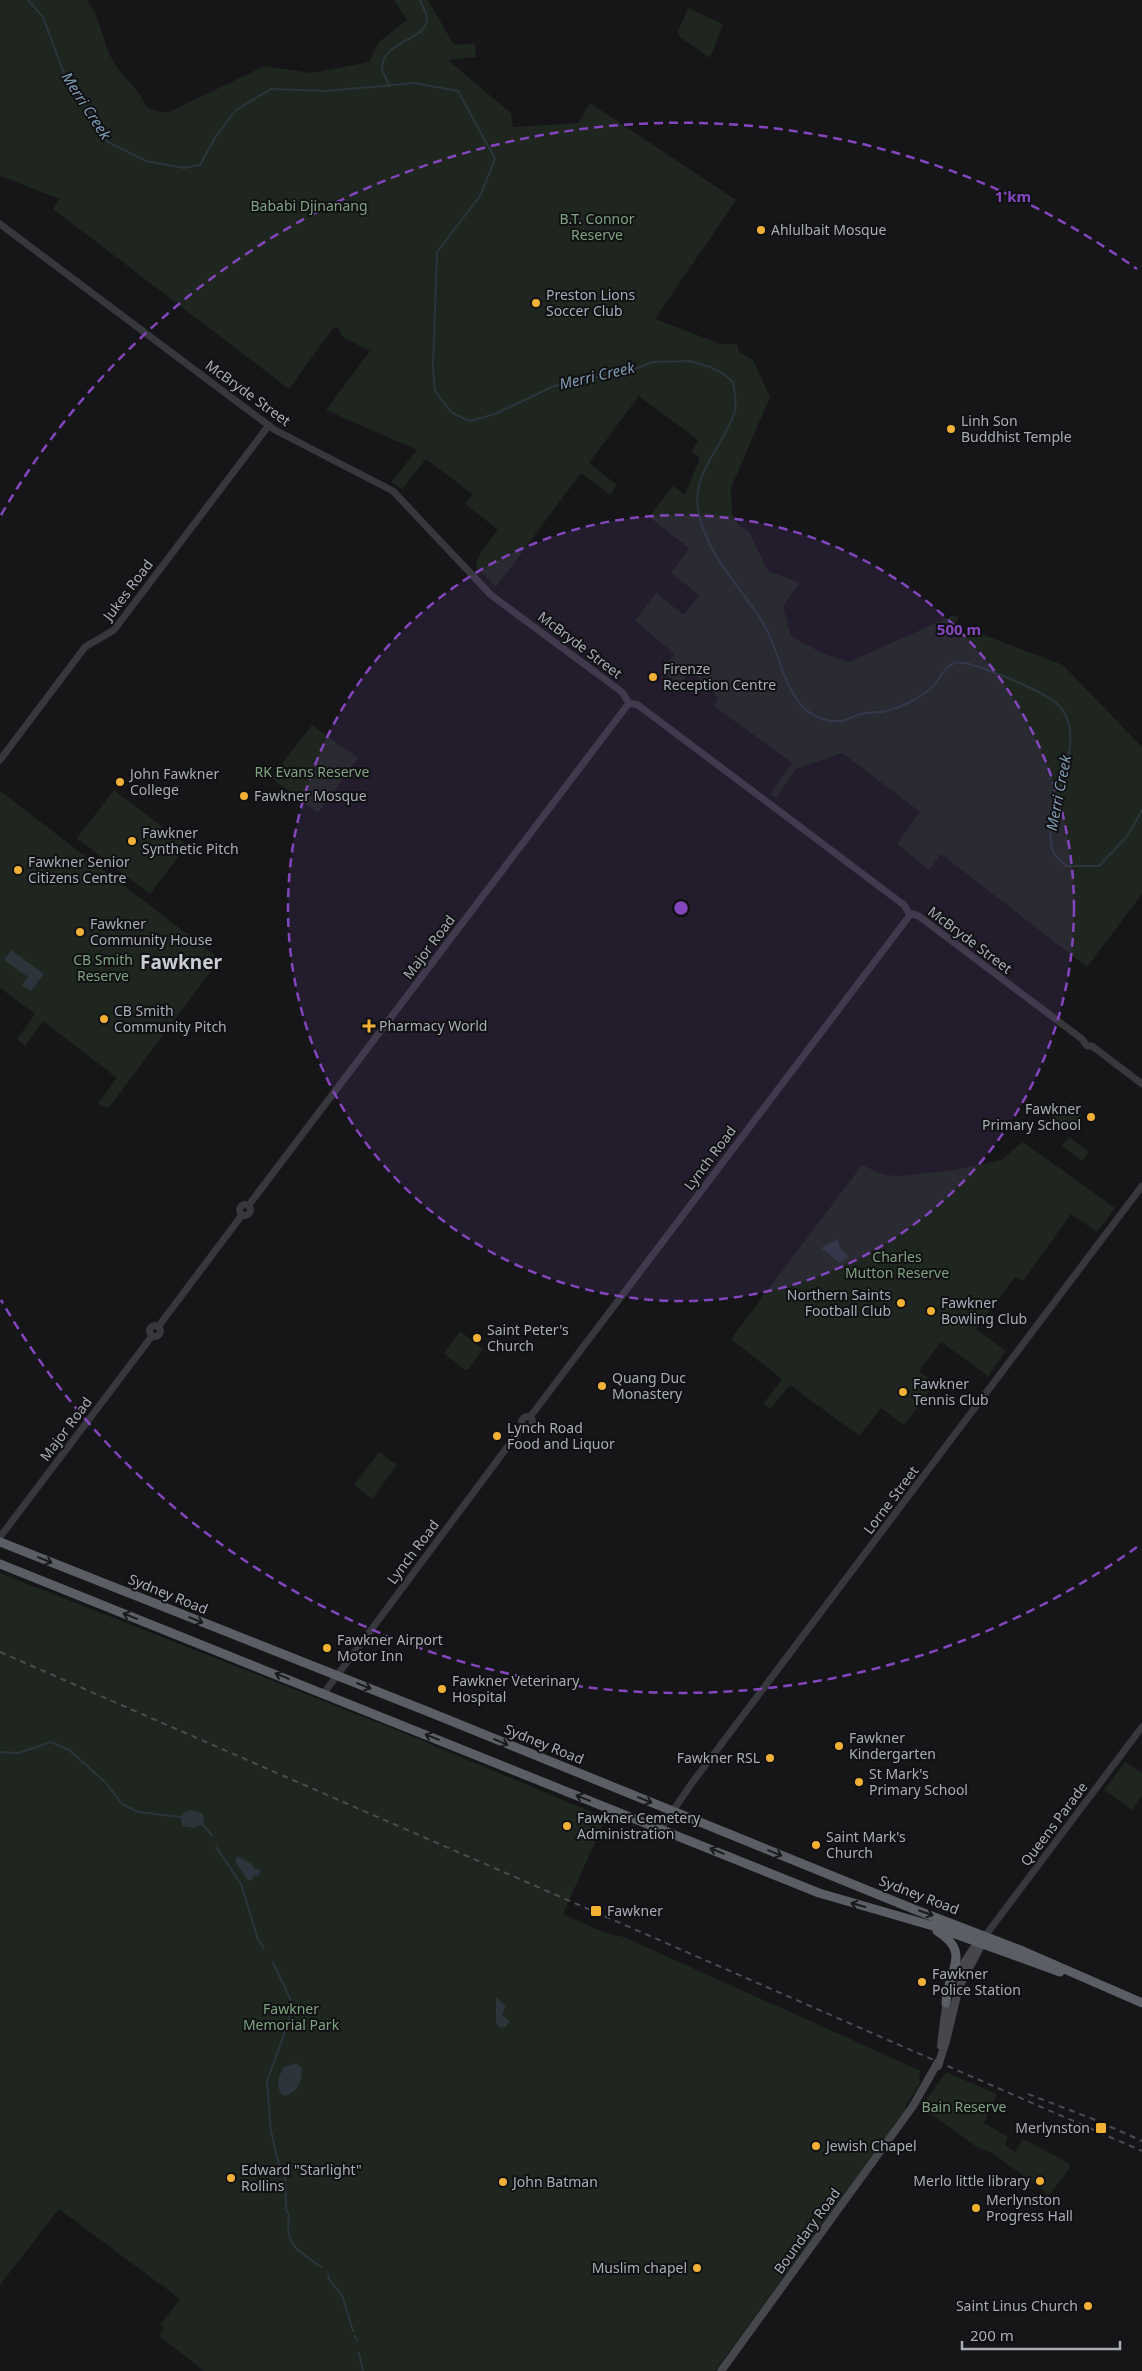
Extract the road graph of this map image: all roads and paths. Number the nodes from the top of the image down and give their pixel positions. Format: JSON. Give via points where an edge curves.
{"nodes":[{"id":1,"x":0,"y":224,"type":"edge"},
{"id":2,"x":269,"y":425,"type":"junction"},
{"id":3,"x":629,"y":703,"type":"junction"},
{"id":4,"x":0,"y":760,"type":"edge"},
{"id":5,"x":910,"y":915,"type":"junction"},
{"id":6,"x":1142,"y":1084,"type":"edge"},
{"id":7,"x":1142,"y":1186,"type":"edge"},
{"id":8,"x":0,"y":1537,"type":"edge"},
{"id":9,"x":0,"y":1542,"type":"edge"},
{"id":10,"x":0,"y":1564,"type":"edge"},
{"id":11,"x":336,"y":1675,"type":"junction"},
{"id":12,"x":324,"y":1693,"type":"junction"},
{"id":13,"x":1142,"y":1727,"type":"edge"},
{"id":14,"x":672,"y":1811,"type":"junction"},
{"id":15,"x":661,"y":1828,"type":"junction"},
{"id":16,"x":924,"y":1923,"type":"junction"},
{"id":17,"x":982,"y":1940,"type":"junction"},
{"id":18,"x":946,"y":2003,"type":"junction"},
{"id":19,"x":1142,"y":2003,"type":"edge"},
{"id":20,"x":939,"y":2060,"type":"junction"},
{"id":21,"x":721,"y":2371,"type":"edge"}],
"edges":[{"from":1,"to":2,"type":"street","name":"McBryde Street"},
{"from":2,"to":3,"type":"street","name":"McBryde Street","via":[[393,491],[491,595],[622,692]]},
{"from":2,"to":4,"type":"street","name":"Jukes Road","via":[[114,630],[85,647]]},
{"from":3,"to":5,"type":"street","name":"McBryde Street","via":[[638,705],[904,904]]},
{"from":3,"to":8,"type":"street","name":"Major Road","via":[[248,1206],[250,1213],[242,1215],[158,1327],[150,1328],[152,1336]]},
{"from":5,"to":6,"type":"street","name":"McBryde Street","via":[[920,917]]},
{"from":5,"to":11,"type":"street","name":"Lynch Road","via":[[530,1417],[522,1419],[523,1426]]},
{"from":7,"to":14,"type":"street","name":"Lorne Street"},
{"from":9,"to":11,"type":"highway","name":"Sydney Road","one_way":true},
{"from":12,"to":10,"type":"highway","name":"Sydney Road","one_way":true},
{"from":11,"to":12,"type":"street","name":"Lynch Road"},
{"from":11,"to":14,"type":"highway","name":"Sydney Road","one_way":true},
{"from":15,"to":12,"type":"highway","name":"Sydney Road","one_way":true},
{"from":13,"to":17,"type":"street","name":"Queens Parade"},
{"from":14,"to":15,"type":"street","name":"Lorne Street"},
{"from":14,"to":17,"type":"highway","name":"Sydney Road","one_way":true},
{"from":16,"to":15,"type":"highway","name":"Sydney Road","one_way":true,"via":[[819,1893]]},
{"from":16,"to":17,"type":"highway","name":"Sydney Road"},
{"from":16,"to":18,"type":"highway","via":[[949,1939],[957,1952]]},
{"from":17,"to":18,"type":"main road","name":"Boundary Road","via":[[955,1976]]},
{"from":17,"to":19,"type":"highway","name":"Sydney Road"},
{"from":17,"to":20,"type":"main road","name":"Boundary Road","via":[[962,1978]]},
{"from":18,"to":20,"type":"main road","name":"Boundary Road"},
{"from":20,"to":21,"type":"main road","name":"Boundary Road","via":[[913,2106]]}]}
